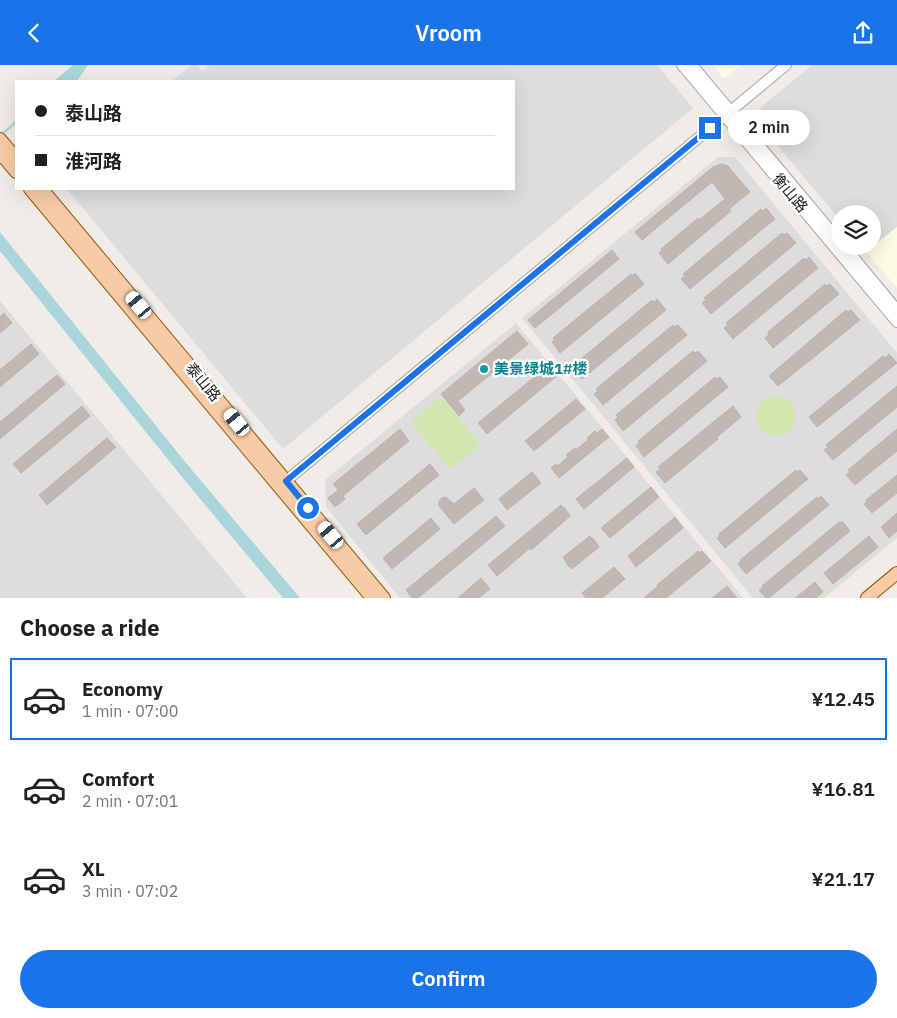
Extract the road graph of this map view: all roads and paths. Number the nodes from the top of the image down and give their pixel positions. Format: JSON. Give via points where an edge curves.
{"nodes":[{"id":1,"x":682,"y":65,"type":"edge"},
{"id":2,"x":692,"y":65,"type":"edge"},
{"id":3,"x":786,"y":65,"type":"edge"},
{"id":4,"x":728,"y":113,"type":"junction"},
{"id":5,"x":0,"y":139,"type":"edge"},
{"id":6,"x":0,"y":153,"type":"edge"},
{"id":7,"x":14,"y":165,"type":"edge"},
{"id":8,"x":31,"y":190,"type":"edge"},
{"id":9,"x":43,"y":190,"type":"edge"},
{"id":10,"x":831,"y":232,"type":"edge"},
{"id":11,"x":851,"y":255,"type":"edge"},
{"id":12,"x":897,"y":310,"type":"edge"},
{"id":13,"x":897,"y":321,"type":"edge"},
{"id":14,"x":286,"y":481,"type":"junction"},
{"id":15,"x":897,"y":573,"type":"edge"},
{"id":16,"x":897,"y":584,"type":"edge"},
{"id":17,"x":372,"y":598,"type":"edge"},
{"id":18,"x":384,"y":598,"type":"edge"},
{"id":19,"x":867,"y":598,"type":"edge"},
{"id":20,"x":880,"y":598,"type":"edge"}],
"edges":[{"from":1,"to":4,"type":"street","name":"衡山路"},
{"from":2,"to":4,"type":"street","name":"衡山路"},
{"from":3,"to":4,"type":"street"},
{"from":4,"to":10,"type":"street","name":"衡山路"},
{"from":4,"to":13,"type":"street","name":"衡山路"},
{"from":4,"to":14,"type":"street"},
{"from":5,"to":7,"type":"main road"},
{"from":6,"to":7,"type":"main road"},
{"from":8,"to":17,"type":"main road","name":"泰山路"},
{"from":9,"to":14,"type":"main road","name":"泰山路"},
{"from":11,"to":12,"type":"street"},
{"from":14,"to":18,"type":"main road","name":"泰山路"},
{"from":15,"to":19,"type":"main road"},
{"from":16,"to":20,"type":"main road"}]}
